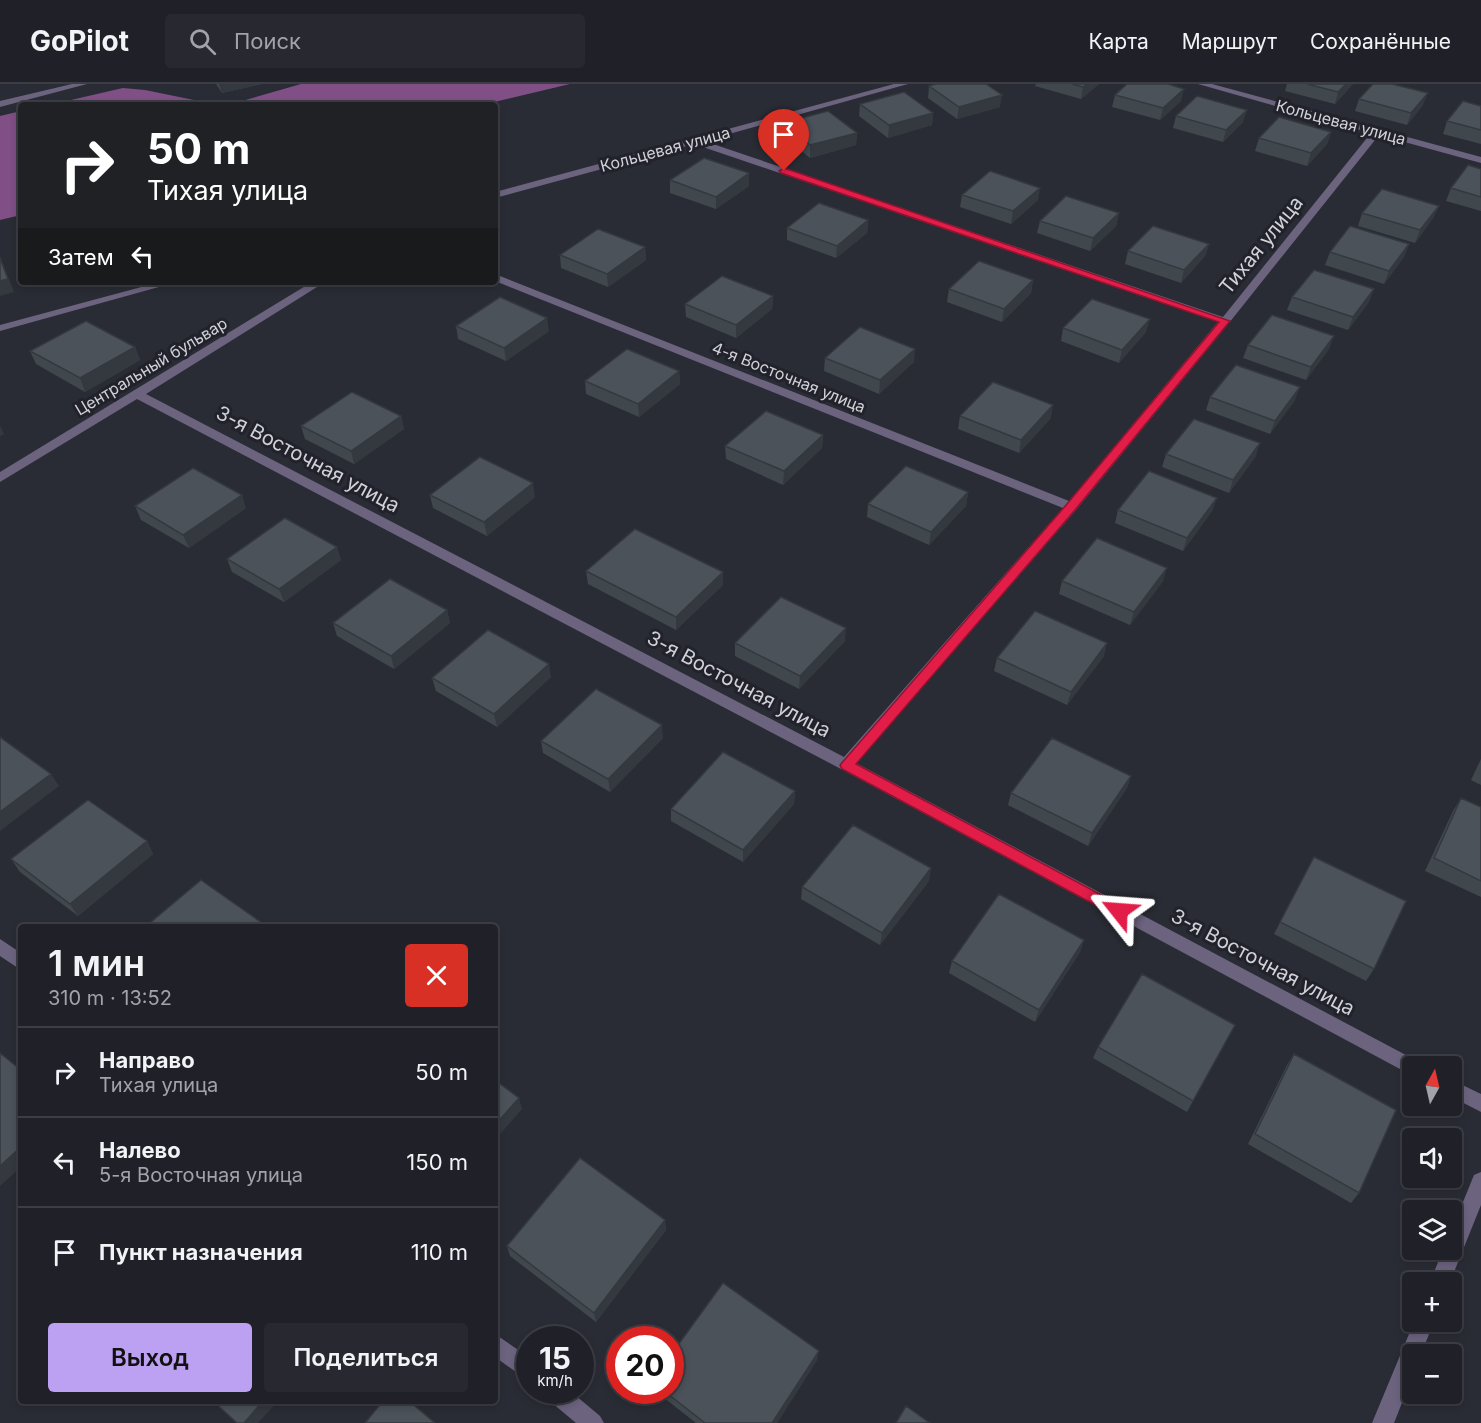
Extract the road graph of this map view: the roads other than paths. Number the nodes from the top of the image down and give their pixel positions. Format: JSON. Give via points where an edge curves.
{"nodes":[{"id":1,"x":83,"y":84,"type":"edge"},
{"id":2,"x":904,"y":84,"type":"edge"},
{"id":3,"x":1202,"y":84,"type":"edge"},
{"id":4,"x":0,"y":104,"type":"edge"},
{"id":5,"x":1377,"y":131,"type":"junction"},
{"id":6,"x":695,"y":141,"type":"junction"},
{"id":7,"x":1481,"y":160,"type":"edge"},
{"id":8,"x":498,"y":194,"type":"edge"},
{"id":9,"x":498,"y":278,"type":"edge"},
{"id":10,"x":161,"y":285,"type":"edge"},
{"id":11,"x":315,"y":285,"type":"edge"},
{"id":12,"x":1225,"y":321,"type":"junction"},
{"id":13,"x":0,"y":328,"type":"edge"},
{"id":14,"x":137,"y":394,"type":"junction"},
{"id":15,"x":0,"y":477,"type":"edge"},
{"id":16,"x":1071,"y":507,"type":"junction"},
{"id":17,"x":846,"y":765,"type":"junction"},
{"id":18,"x":0,"y":946,"type":"edge"},
{"id":19,"x":18,"y":961,"type":"edge"},
{"id":20,"x":1402,"y":1062,"type":"edge"},
{"id":21,"x":1462,"y":1094,"type":"edge"},
{"id":22,"x":1481,"y":1104,"type":"edge"},
{"id":23,"x":1481,"y":1181,"type":"edge"},
{"id":24,"x":1444,"y":1272,"type":"edge"},
{"id":25,"x":1420,"y":1332,"type":"edge"},
{"id":26,"x":498,"y":1346,"type":"edge"},
{"id":27,"x":516,"y":1361,"type":"edge"},
{"id":28,"x":569,"y":1404,"type":"edge"},
{"id":29,"x":593,"y":1423,"type":"edge"},
{"id":30,"x":1383,"y":1423,"type":"edge"}],
"edges":[{"from":1,"to":4,"type":"lane"},
{"from":2,"to":6,"type":"lane","name":"Кольцевая улица"},
{"from":3,"to":5,"type":"lane","name":"Кольцевая улица"},
{"from":5,"to":7,"type":"lane","name":"Кольцевая улица"},
{"from":5,"to":12,"type":"lane","name":"Тихая улица"},
{"from":6,"to":8,"type":"lane","name":"Кольцевая улица"},
{"from":6,"to":12,"type":"lane"},
{"from":9,"to":16,"type":"lane","name":"4-я Восточная улица"},
{"from":10,"to":13,"type":"lane"},
{"from":11,"to":14,"type":"lane","name":"Центральный бульвар"},
{"from":12,"to":16,"type":"lane","name":"Тихая улица"},
{"from":14,"to":15,"type":"lane","name":"Центральный бульвар"},
{"from":14,"to":17,"type":"lane","name":"3-я Восточная улица"},
{"from":16,"to":17,"type":"lane","name":"Тихая улица"},
{"from":17,"to":20,"type":"lane","name":"3-я Восточная улица"},
{"from":18,"to":19,"type":"lane"},
{"from":21,"to":22,"type":"lane"},
{"from":23,"to":24,"type":"lane"},
{"from":25,"to":30,"type":"lane"},
{"from":26,"to":27,"type":"lane"},
{"from":28,"to":29,"type":"lane"}]}
